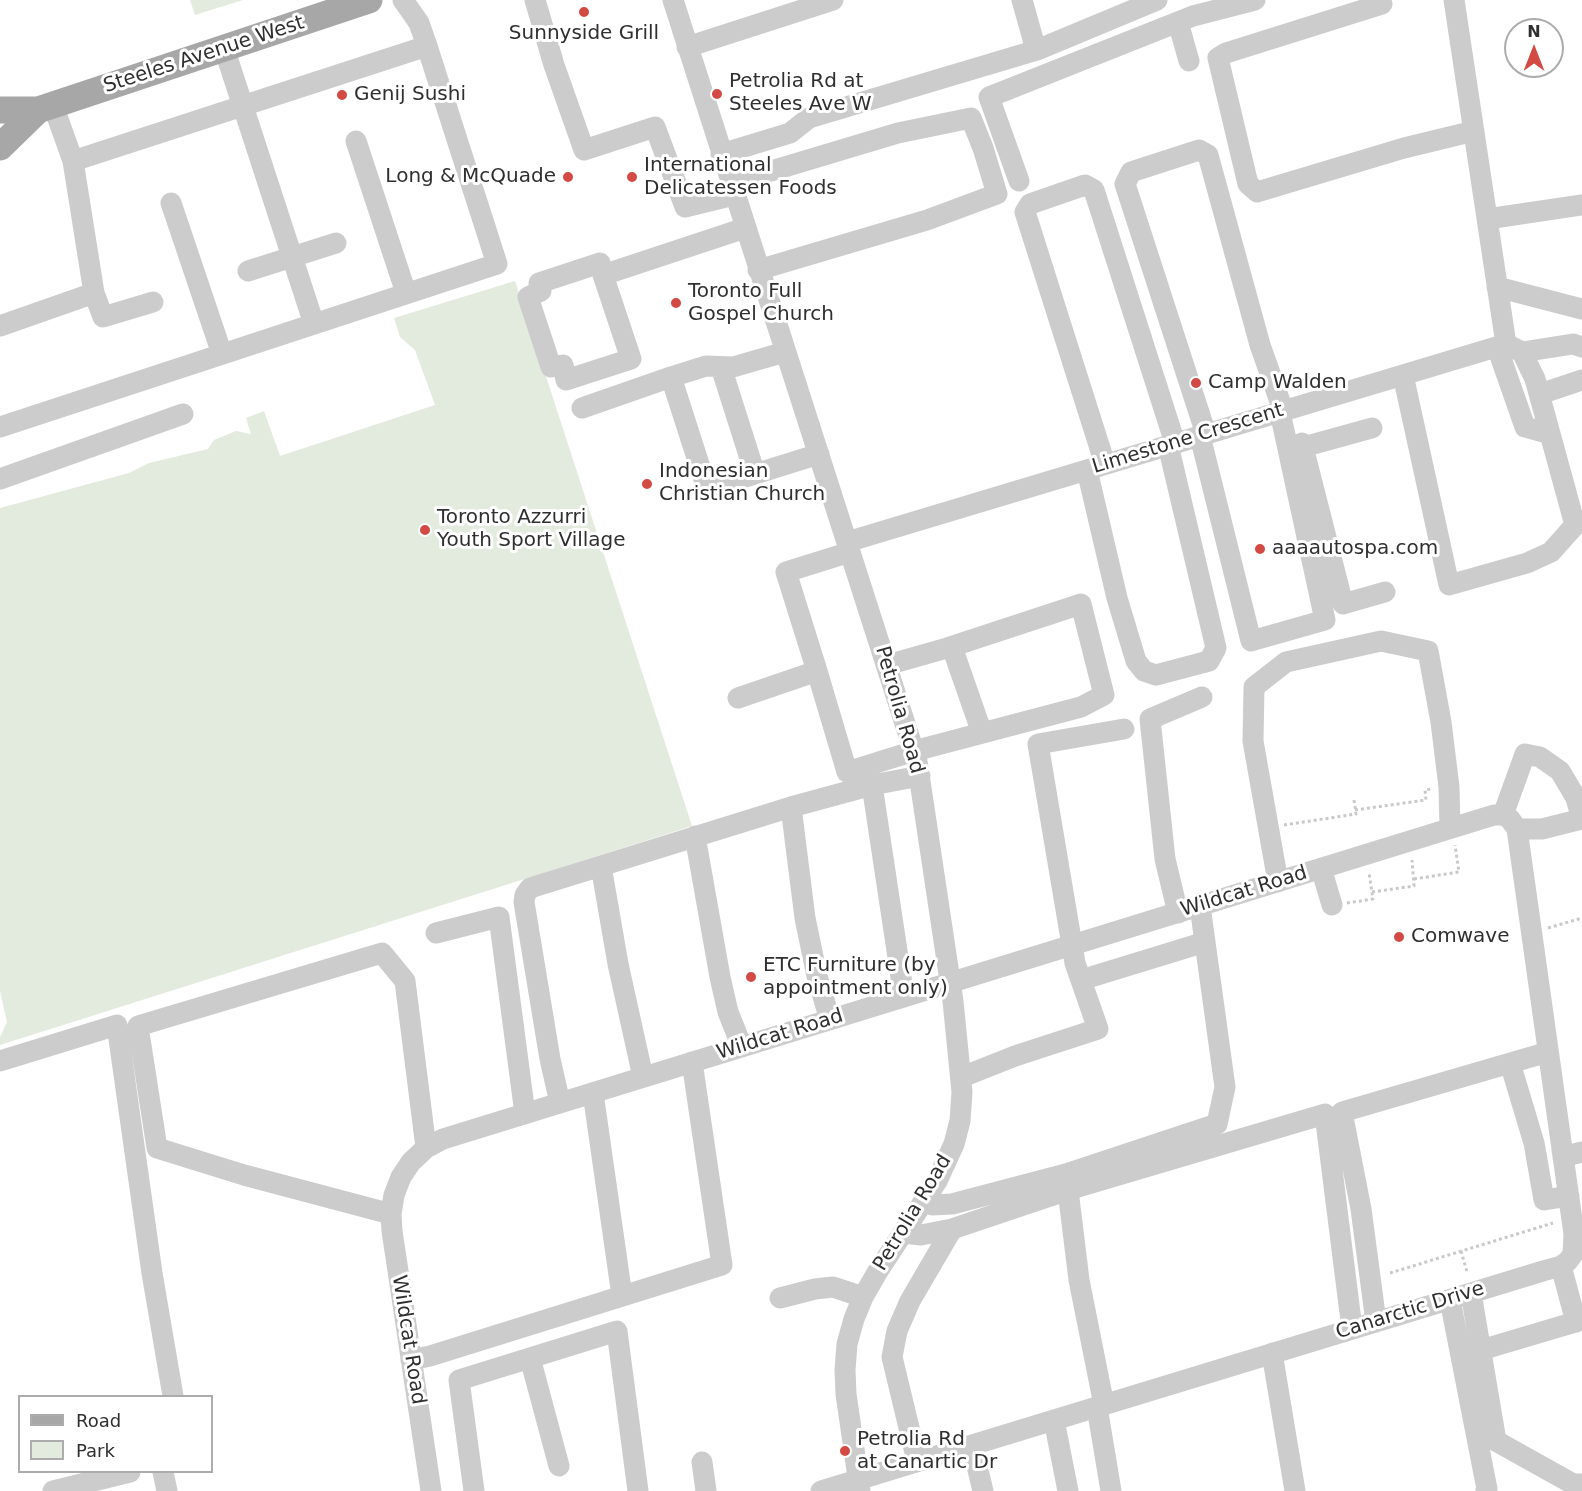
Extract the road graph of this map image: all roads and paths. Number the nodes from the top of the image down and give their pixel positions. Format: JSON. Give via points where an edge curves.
{"nodes":[{"id":1,"x":369,"y":0,"type":"edge"},
{"id":2,"x":403,"y":0,"type":"edge"},
{"id":3,"x":535,"y":0,"type":"edge"},
{"id":4,"x":673,"y":0,"type":"edge"},
{"id":5,"x":833,"y":0,"type":"edge"},
{"id":6,"x":1022,"y":0,"type":"edge"},
{"id":7,"x":1157,"y":0,"type":"edge"},
{"id":8,"x":1255,"y":0,"type":"edge"},
{"id":9,"x":1454,"y":0,"type":"edge"},
{"id":10,"x":1224,"y":4,"type":"edge"},
{"id":11,"x":1382,"y":4,"type":"dead end"},
{"id":12,"x":1178,"y":22,"type":"junction"},
{"id":13,"x":428,"y":46,"type":"junction"},
{"id":14,"x":687,"y":47,"type":"junction"},
{"id":15,"x":224,"y":48,"type":"junction"},
{"id":16,"x":1036,"y":50,"type":"junction"},
{"id":17,"x":1189,"y":61,"type":"dead end"},
{"id":18,"x":244,"y":105,"type":"junction"},
{"id":19,"x":46,"y":108,"type":"junction"},
{"id":20,"x":0,"y":110,"type":"edge"},
{"id":21,"x":1474,"y":131,"type":"junction"},
{"id":22,"x":356,"y":141,"type":"dead end"},
{"id":23,"x":0,"y":147,"type":"edge"},
{"id":24,"x":721,"y":154,"type":"junction"},
{"id":25,"x":73,"y":161,"type":"junction"},
{"id":26,"x":1019,"y":180,"type":"dead end"},
{"id":27,"x":732,"y":189,"type":"junction"},
{"id":28,"x":171,"y":203,"type":"dead end"},
{"id":29,"x":1582,"y":205,"type":"edge"},
{"id":30,"x":1487,"y":219,"type":"junction"},
{"id":31,"x":745,"y":228,"type":"junction"},
{"id":32,"x":336,"y":243,"type":"dead end"},
{"id":33,"x":292,"y":257,"type":"junction"},
{"id":34,"x":758,"y":270,"type":"junction"},
{"id":35,"x":248,"y":271,"type":"dead end"},
{"id":36,"x":603,"y":275,"type":"junction"},
{"id":37,"x":1497,"y":287,"type":"junction"},
{"id":38,"x":94,"y":293,"type":"junction"},
{"id":39,"x":406,"y":293,"type":"junction"},
{"id":40,"x":153,"y":302,"type":"dead end"},
{"id":41,"x":1582,"y":309,"type":"edge"},
{"id":42,"x":314,"y":324,"type":"junction"},
{"id":43,"x":0,"y":326,"type":"edge"},
{"id":44,"x":1508,"y":347,"type":"junction"},
{"id":45,"x":1582,"y":347,"type":"edge"},
{"id":46,"x":785,"y":352,"type":"junction"},
{"id":47,"x":222,"y":354,"type":"junction"},
{"id":48,"x":721,"y":367,"type":"junction"},
{"id":49,"x":1403,"y":375,"type":"junction"},
{"id":50,"x":671,"y":378,"type":"junction"},
{"id":51,"x":1582,"y":380,"type":"edge"},
{"id":52,"x":1539,"y":394,"type":"junction"},
{"id":53,"x":582,"y":408,"type":"dead end"},
{"id":54,"x":1285,"y":410,"type":"junction"},
{"id":55,"x":183,"y":414,"type":"dead end"},
{"id":56,"x":0,"y":427,"type":"edge"},
{"id":57,"x":1372,"y":428,"type":"dead end"},
{"id":58,"x":1550,"y":434,"type":"junction"},
{"id":59,"x":1203,"y":435,"type":"junction"},
{"id":60,"x":1171,"y":444,"type":"junction"},
{"id":61,"x":1303,"y":447,"type":"junction"},
{"id":62,"x":819,"y":454,"type":"junction"},
{"id":63,"x":1096,"y":467,"type":"junction"},
{"id":64,"x":755,"y":474,"type":"junction"},
{"id":65,"x":0,"y":479,"type":"edge"},
{"id":66,"x":849,"y":547,"type":"junction"},
{"id":67,"x":1385,"y":592,"type":"dead end"},
{"id":68,"x":952,"y":646,"type":"junction"},
{"id":69,"x":887,"y":665,"type":"junction"},
{"id":70,"x":817,"y":671,"type":"junction"},
{"id":71,"x":1202,"y":697,"type":"dead end"},
{"id":72,"x":738,"y":698,"type":"dead end"},
{"id":73,"x":1124,"y":729,"type":"dead end"},
{"id":74,"x":982,"y":733,"type":"junction"},
{"id":75,"x":914,"y":751,"type":"junction"},
{"id":76,"x":920,"y":776,"type":"junction"},
{"id":77,"x":872,"y":785,"type":"junction"},
{"id":78,"x":1449,"y":787,"type":"junction"},
{"id":79,"x":1354,"y":800,"type":"dead end"},
{"id":80,"x":791,"y":807,"type":"junction"},
{"id":81,"x":1355,"y":810,"type":"junction"},
{"id":82,"x":1582,"y":819,"type":"edge"},
{"id":83,"x":1510,"y":821,"type":"junction"},
{"id":84,"x":1267,"y":828,"type":"junction"},
{"id":85,"x":695,"y":836,"type":"junction"},
{"id":86,"x":1453,"y":837,"type":"junction"},
{"id":87,"x":1412,"y":860,"type":"dead end"},
{"id":88,"x":601,"y":866,"type":"junction"},
{"id":89,"x":1322,"y":868,"type":"junction"},
{"id":90,"x":1369,"y":873,"type":"dead end"},
{"id":91,"x":1414,"y":879,"type":"junction"},
{"id":92,"x":1278,"y":882,"type":"junction"},
{"id":93,"x":1372,"y":892,"type":"junction"},
{"id":94,"x":1332,"y":905,"type":"joint"},
{"id":95,"x":1200,"y":906,"type":"junction"},
{"id":96,"x":1178,"y":913,"type":"junction"},
{"id":97,"x":1582,"y":918,"type":"edge"},
{"id":98,"x":1548,"y":928,"type":"dead end"},
{"id":99,"x":436,"y":933,"type":"dead end"},
{"id":100,"x":1205,"y":942,"type":"junction"},
{"id":101,"x":1071,"y":946,"type":"junction"},
{"id":102,"x":1081,"y":980,"type":"junction"},
{"id":103,"x":950,"y":983,"type":"junction"},
{"id":104,"x":904,"y":997,"type":"junction"},
{"id":105,"x":830,"y":1020,"type":"junction"},
{"id":106,"x":742,"y":1047,"type":"junction"},
{"id":107,"x":1548,"y":1052,"type":"junction"},
{"id":108,"x":0,"y":1061,"type":"edge"},
{"id":109,"x":692,"y":1062,"type":"junction"},
{"id":110,"x":1510,"y":1064,"type":"junction"},
{"id":111,"x":643,"y":1077,"type":"junction"},
{"id":112,"x":962,"y":1077,"type":"junction"},
{"id":113,"x":599,"y":1091,"type":"junction"},
{"id":114,"x":560,"y":1103,"type":"junction"},
{"id":115,"x":525,"y":1114,"type":"junction"},
{"id":116,"x":426,"y":1148,"type":"junction"},
{"id":117,"x":1573,"y":1154,"type":"edge"},
{"id":118,"x":1067,"y":1182,"type":"junction"},
{"id":119,"x":925,"y":1201,"type":"junction"},
{"id":120,"x":1569,"y":1213,"type":"edge"},
{"id":121,"x":391,"y":1214,"type":"junction"},
{"id":122,"x":952,"y":1228,"type":"junction"},
{"id":123,"x":904,"y":1233,"type":"junction"},
{"id":124,"x":1461,"y":1251,"type":"junction"},
{"id":125,"x":1572,"y":1260,"type":"edge"},
{"id":126,"x":1467,"y":1272,"type":"dead end"},
{"id":127,"x":1390,"y":1273,"type":"dead end"},
{"id":128,"x":1471,"y":1293,"type":"junction"},
{"id":129,"x":628,"y":1294,"type":"junction"},
{"id":130,"x":863,"y":1297,"type":"junction"},
{"id":131,"x":780,"y":1298,"type":"dead end"},
{"id":132,"x":1450,"y":1300,"type":"junction"},
{"id":133,"x":1579,"y":1321,"type":"edge"},
{"id":134,"x":1376,"y":1322,"type":"junction"},
{"id":135,"x":1352,"y":1329,"type":"junction"},
{"id":136,"x":1481,"y":1350,"type":"junction"},
{"id":137,"x":1272,"y":1353,"type":"junction"},
{"id":138,"x":530,"y":1358,"type":"junction"},
{"id":139,"x":411,"y":1360,"type":"junction"},
{"id":140,"x":173,"y":1395,"type":"edge"},
{"id":141,"x":1100,"y":1406,"type":"junction"},
{"id":142,"x":1054,"y":1420,"type":"junction"},
{"id":143,"x":972,"y":1445,"type":"junction"},
{"id":144,"x":917,"y":1461,"type":"junction"},
{"id":145,"x":702,"y":1462,"type":"dead end"},
{"id":146,"x":559,"y":1466,"type":"dead end"},
{"id":147,"x":126,"y":1473,"type":"edge"},
{"id":148,"x":163,"y":1473,"type":"edge"},
{"id":149,"x":1582,"y":1484,"type":"edge"},
{"id":150,"x":859,"y":1485,"type":"edge"},
{"id":151,"x":53,"y":1491,"type":"edge"},
{"id":152,"x":167,"y":1491,"type":"edge"},
{"id":153,"x":431,"y":1491,"type":"edge"},
{"id":154,"x":474,"y":1491,"type":"edge"},
{"id":155,"x":638,"y":1491,"type":"edge"},
{"id":156,"x":706,"y":1491,"type":"edge"},
{"id":157,"x":821,"y":1491,"type":"edge"},
{"id":158,"x":983,"y":1491,"type":"edge"},
{"id":159,"x":1068,"y":1491,"type":"edge"},
{"id":160,"x":1111,"y":1491,"type":"edge"},
{"id":161,"x":1294,"y":1491,"type":"edge"},
{"id":162,"x":1486,"y":1491,"type":"edge"}],
"edges":[{"from":1,"to":15,"type":"main road","name":"Steeles Avenue West"},
{"from":2,"to":13,"type":"street","via":[[419,23]]},
{"from":3,"to":27,"type":"street","via":[[584,150],[656,127],[685,207]]},
{"from":4,"to":14,"type":"street","name":"Petrolia Road"},
{"from":5,"to":14,"type":"street"},
{"from":6,"to":16,"type":"street"},
{"from":7,"to":16,"type":"street"},
{"from":8,"to":10,"type":"street"},
{"from":9,"to":21,"type":"street"},
{"from":10,"to":12,"type":"street"},
{"from":11,"to":21,"type":"street","via":[[1218,58],[1248,184],[1257,192]]},
{"from":12,"to":17,"type":"street"},
{"from":12,"to":26,"type":"street","via":[[989,97]]},
{"from":13,"to":18,"type":"street"},
{"from":13,"to":39,"type":"street","via":[[497,264]]},
{"from":14,"to":24,"type":"street","name":"Petrolia Road"},
{"from":15,"to":18,"type":"street"},
{"from":15,"to":19,"type":"main road","name":"Steeles Avenue West"},
{"from":16,"to":24,"type":"street","via":[[809,118],[790,133]]},
{"from":18,"to":25,"type":"street"},
{"from":18,"to":33,"type":"street"},
{"from":19,"to":20,"type":"main road","name":"Steeles Avenue West"},
{"from":19,"to":23,"type":"main road","name":"Steeles Avenue West"},
{"from":19,"to":25,"type":"street"},
{"from":21,"to":30,"type":"street"},
{"from":22,"to":39,"type":"street"},
{"from":24,"to":27,"type":"street","name":"Petrolia Road"},
{"from":25,"to":38,"type":"street"},
{"from":27,"to":31,"type":"street","name":"Petrolia Road"},
{"from":27,"to":34,"type":"street","via":[[898,133],[971,118],[983,148],[997,194],[927,220]]},
{"from":28,"to":47,"type":"street"},
{"from":29,"to":30,"type":"street"},
{"from":30,"to":37,"type":"street"},
{"from":31,"to":34,"type":"street","name":"Petrolia Road"},
{"from":31,"to":36,"type":"street"},
{"from":32,"to":33,"type":"street"},
{"from":33,"to":35,"type":"street"},
{"from":33,"to":42,"type":"street"},
{"from":34,"to":46,"type":"street","name":"Petrolia Road"},
{"from":36,"to":36,"type":"street","via":[[631,359],[566,380],[563,365],[551,367],[528,297],[541,291],[539,284],[600,263]]},
{"from":37,"to":41,"type":"street"},
{"from":37,"to":44,"type":"street"},
{"from":38,"to":40,"type":"street","via":[[103,317]]},
{"from":38,"to":43,"type":"street"},
{"from":39,"to":42,"type":"street"},
{"from":42,"to":47,"type":"street"},
{"from":44,"to":45,"type":"street","name":"Limestone Crescent"},
{"from":44,"to":49,"type":"street","name":"Limestone Crescent"},
{"from":44,"to":52,"type":"street","via":[[1535,379]]},
{"from":44,"to":58,"type":"street","via":[[1526,427]]},
{"from":46,"to":48,"type":"street"},
{"from":46,"to":62,"type":"street","name":"Petrolia Road"},
{"from":47,"to":56,"type":"street"},
{"from":48,"to":50,"type":"street","via":[[706,366]]},
{"from":48,"to":64,"type":"street"},
{"from":49,"to":54,"type":"street","name":"Limestone Crescent"},
{"from":49,"to":58,"type":"street","via":[[1449,585],[1543,556],[1575,525]]},
{"from":50,"to":53,"type":"street"},
{"from":50,"to":64,"type":"street","via":[[707,489]]},
{"from":51,"to":52,"type":"street"},
{"from":52,"to":58,"type":"street"},
{"from":54,"to":59,"type":"street","name":"Limestone Crescent"},
{"from":54,"to":59,"type":"street","via":[[1325,620],[1251,640]]},
{"from":54,"to":59,"type":"street","via":[[1260,345],[1208,154],[1199,150],[1131,172],[1125,184]]},
{"from":54,"to":61,"type":"street"},
{"from":55,"to":65,"type":"street"},
{"from":57,"to":61,"type":"street"},
{"from":59,"to":60,"type":"street","name":"Limestone Crescent"},
{"from":60,"to":63,"type":"street","name":"Limestone Crescent"},
{"from":60,"to":63,"type":"street","via":[[1216,648],[1209,661],[1156,675],[1144,671],[1136,661],[1117,598]]},
{"from":60,"to":63,"type":"street","via":[[1094,190],[1085,185],[1030,204],[1025,212]]},
{"from":61,"to":67,"type":"street","via":[[1344,604]]},
{"from":62,"to":64,"type":"street"},
{"from":62,"to":66,"type":"street","name":"Petrolia Road"},
{"from":63,"to":66,"type":"street","name":"Limestone Crescent"},
{"from":66,"to":69,"type":"street","name":"Petrolia Road"},
{"from":66,"to":70,"type":"street","name":"Limestone Crescent","via":[[786,572]]},
{"from":68,"to":69,"type":"street"},
{"from":68,"to":74,"type":"street"},
{"from":68,"to":74,"type":"street","via":[[1081,604],[1104,695],[1081,707]]},
{"from":69,"to":75,"type":"street","name":"Petrolia Road"},
{"from":70,"to":72,"type":"street"},
{"from":70,"to":75,"type":"street","via":[[847,772]]},
{"from":71,"to":96,"type":"street","via":[[1150,719],[1165,859]]},
{"from":73,"to":101,"type":"street","via":[[1038,744]]},
{"from":74,"to":75,"type":"street"},
{"from":75,"to":76,"type":"street","name":"Petrolia Road"},
{"from":76,"to":77,"type":"street"},
{"from":76,"to":103,"type":"street","name":"Petrolia Road"},
{"from":77,"to":80,"type":"street"},
{"from":77,"to":104,"type":"street"},
{"from":78,"to":81,"type":"path","via":[[1425,790],[1426,800]]},
{"from":78,"to":84,"type":"street","via":[[1428,651],[1381,641],[1286,662],[1254,687],[1253,741]]},
{"from":78,"to":86,"type":"street"},
{"from":79,"to":81,"type":"path"},
{"from":80,"to":85,"type":"street"},
{"from":80,"to":105,"type":"street","via":[[805,918]]},
{"from":81,"to":84,"type":"path","via":[[1356,814]]},
{"from":82,"to":83,"type":"street","name":"Wildcat Road","via":[[1542,829]]},
{"from":82,"to":83,"type":"street","via":[[1576,798],[1560,771],[1540,757],[1525,754]]},
{"from":83,"to":86,"type":"street","name":"Wildcat Road","via":[[1494,815]]},
{"from":83,"to":107,"type":"street"},
{"from":84,"to":92,"type":"street"},
{"from":85,"to":88,"type":"street"},
{"from":85,"to":106,"type":"street","via":[[720,977]]},
{"from":86,"to":89,"type":"street","name":"Wildcat Road"},
{"from":86,"to":91,"type":"path","via":[[1459,872]]},
{"from":87,"to":91,"type":"path"},
{"from":88,"to":111,"type":"street"},
{"from":88,"to":114,"type":"street","via":[[530,888],[525,895],[537,985]]},
{"from":89,"to":92,"type":"street","name":"Wildcat Road"},
{"from":89,"to":94,"type":"street"},
{"from":90,"to":93,"type":"path"},
{"from":91,"to":93,"type":"path","via":[[1414,886]]},
{"from":92,"to":95,"type":"street","name":"Wildcat Road"},
{"from":93,"to":94,"type":"path","via":[[1373,899]]},
{"from":95,"to":96,"type":"street","name":"Wildcat Road"},
{"from":95,"to":100,"type":"street"},
{"from":96,"to":101,"type":"street","name":"Wildcat Road"},
{"from":97,"to":98,"type":"path"},
{"from":99,"to":115,"type":"street","via":[[499,917]]},
{"from":100,"to":102,"type":"street"},
{"from":100,"to":118,"type":"street","via":[[1225,1088],[1217,1124]]},
{"from":101,"to":102,"type":"street"},
{"from":101,"to":103,"type":"street","name":"Wildcat Road"},
{"from":102,"to":112,"type":"street","via":[[1098,1029]]},
{"from":103,"to":104,"type":"street","name":"Wildcat Road"},
{"from":103,"to":112,"type":"street","name":"Petrolia Road"},
{"from":104,"to":105,"type":"street","name":"Wildcat Road"},
{"from":105,"to":106,"type":"street","name":"Wildcat Road"},
{"from":106,"to":109,"type":"street","name":"Wildcat Road"},
{"from":107,"to":110,"type":"street"},
{"from":107,"to":117,"type":"street"},
{"from":108,"to":140,"type":"street","via":[[117,1025]]},
{"from":109,"to":111,"type":"street","name":"Wildcat Road"},
{"from":109,"to":129,"type":"street","via":[[722,1265]]},
{"from":110,"to":120,"type":"street","via":[[1534,1143],[1544,1200]]},
{"from":110,"to":134,"type":"street","via":[[1342,1112],[1361,1209]]},
{"from":111,"to":113,"type":"street","name":"Wildcat Road"},
{"from":112,"to":119,"type":"street","name":"Petrolia Road","via":[[962,1105],[954,1144]]},
{"from":113,"to":114,"type":"street","name":"Wildcat Road"},
{"from":113,"to":129,"type":"street"},
{"from":114,"to":115,"type":"street","name":"Wildcat Road"},
{"from":115,"to":116,"type":"street","name":"Wildcat Road"},
{"from":116,"to":121,"type":"street","name":"Wildcat Road","via":[[400,1177]]},
{"from":116,"to":121,"type":"street","via":[[405,981],[382,953],[138,1026],[157,1148]]},
{"from":117,"to":120,"type":"street"},
{"from":118,"to":119,"type":"street","via":[[952,1204],[932,1205]]},
{"from":118,"to":122,"type":"street"},
{"from":118,"to":135,"type":"street","via":[[1325,1114]]},
{"from":118,"to":141,"type":"street"},
{"from":119,"to":123,"type":"street","name":"Petrolia Road"},
{"from":120,"to":124,"type":"path"},
{"from":120,"to":125,"type":"street","via":[[1574,1234]]},
{"from":121,"to":139,"type":"street","name":"Wildcat Road"},
{"from":122,"to":123,"type":"street"},
{"from":122,"to":144,"type":"street","via":[[909,1301],[893,1345],[894,1372]]},
{"from":123,"to":130,"type":"street","name":"Petrolia Road"},
{"from":124,"to":126,"type":"path"},
{"from":124,"to":127,"type":"path"},
{"from":125,"to":128,"type":"street","name":"Canarctic Drive"},
{"from":125,"to":133,"type":"street"},
{"from":128,"to":132,"type":"street","name":"Canarctic Drive"},
{"from":128,"to":136,"type":"street"},
{"from":129,"to":139,"type":"street"},
{"from":130,"to":131,"type":"street","via":[[833,1287]]},
{"from":130,"to":150,"type":"street","name":"Petrolia Road","via":[[847,1344],[845,1370]]},
{"from":132,"to":134,"type":"street","name":"Canarctic Drive"},
{"from":132,"to":162,"type":"street"},
{"from":133,"to":136,"type":"street"},
{"from":134,"to":135,"type":"street","name":"Canarctic Drive"},
{"from":135,"to":137,"type":"street","name":"Canarctic Drive"},
{"from":136,"to":149,"type":"street","via":[[1496,1441],[1573,1484]]},
{"from":137,"to":141,"type":"street","name":"Canarctic Drive"},
{"from":137,"to":161,"type":"street"},
{"from":138,"to":146,"type":"street"},
{"from":138,"to":154,"type":"street","via":[[459,1380]]},
{"from":138,"to":155,"type":"street","via":[[617,1331]]},
{"from":139,"to":153,"type":"street","name":"Wildcat Road"},
{"from":141,"to":142,"type":"street","name":"Canarctic Drive"},
{"from":141,"to":160,"type":"street"},
{"from":142,"to":143,"type":"street","name":"Canarctic Drive"},
{"from":142,"to":159,"type":"street"},
{"from":143,"to":144,"type":"street","name":"Canarctic Drive"},
{"from":143,"to":158,"type":"street"},
{"from":144,"to":150,"type":"street","name":"Canarctic Drive"},
{"from":145,"to":156,"type":"street"},
{"from":147,"to":151,"type":"street"},
{"from":148,"to":152,"type":"street"},
{"from":150,"to":157,"type":"street","name":"Canarctic Drive"}]}
